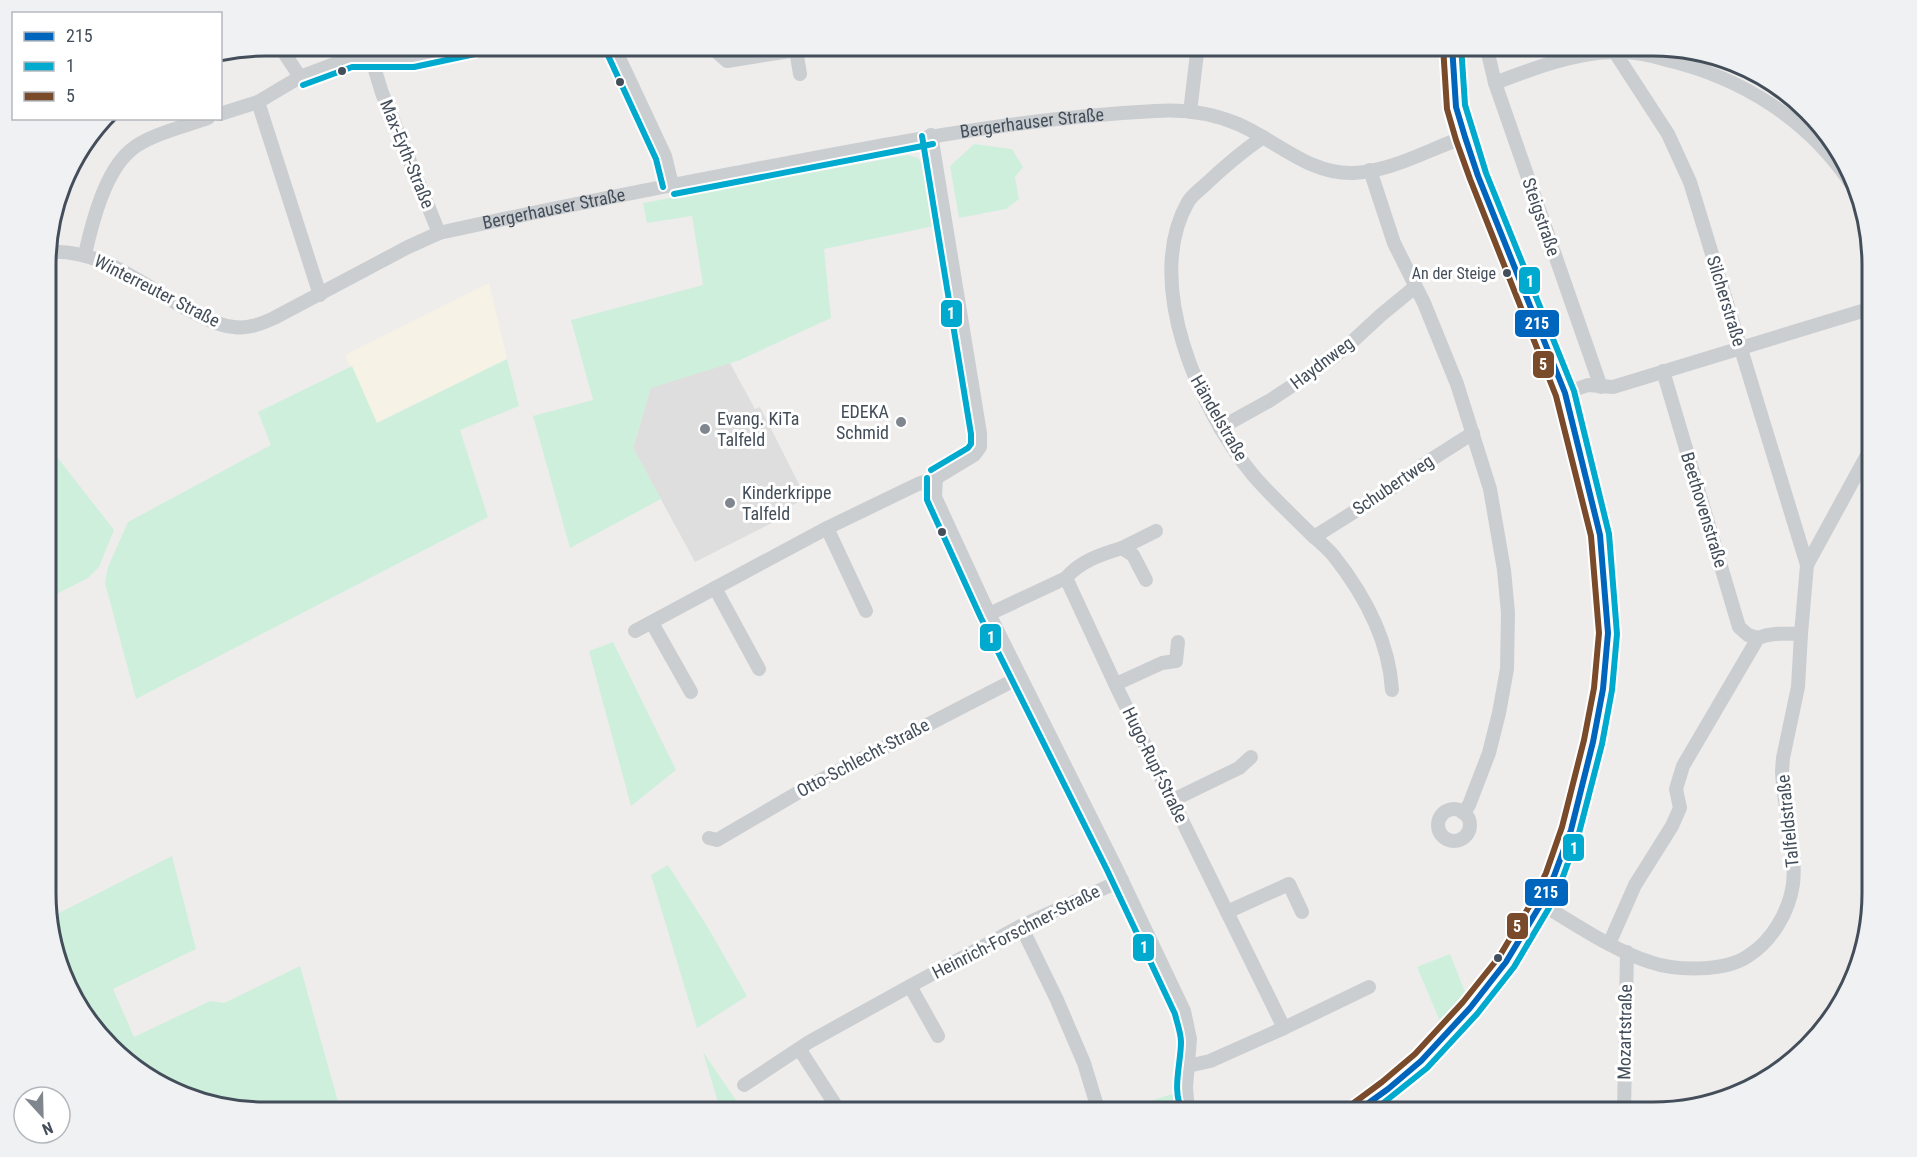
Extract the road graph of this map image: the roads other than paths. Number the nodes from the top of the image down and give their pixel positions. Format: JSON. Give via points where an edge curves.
{"nodes":[{"id":1,"x":286,"y":56,"type":"edge"},
{"id":2,"x":422,"y":56,"type":"edge"},
{"id":3,"x":618,"y":56,"type":"edge"},
{"id":4,"x":721,"y":56,"type":"edge"},
{"id":5,"x":758,"y":56,"type":"edge"},
{"id":6,"x":797,"y":56,"type":"edge"},
{"id":7,"x":1197,"y":56,"type":"edge"},
{"id":8,"x":1453,"y":56,"type":"edge"},
{"id":9,"x":1489,"y":56,"type":"edge"},
{"id":10,"x":1581,"y":56,"type":"edge"},
{"id":11,"x":1617,"y":56,"type":"edge"},
{"id":12,"x":1654,"y":56,"type":"edge"},
{"id":13,"x":371,"y":57,"type":"junction"},
{"id":14,"x":800,"y":74,"type":"dead end"},
{"id":15,"x":300,"y":77,"type":"junction"},
{"id":16,"x":1495,"y":83,"type":"junction"},
{"id":17,"x":258,"y":102,"type":"junction"},
{"id":18,"x":1190,"y":112,"type":"junction"},
{"id":19,"x":222,"y":113,"type":"edge"},
{"id":20,"x":203,"y":120,"type":"edge"},
{"id":21,"x":931,"y":135,"type":"junction"},
{"id":22,"x":1263,"y":137,"type":"junction"},
{"id":23,"x":1465,"y":137,"type":"junction"},
{"id":24,"x":1836,"y":165,"type":"edge"},
{"id":25,"x":1370,"y":171,"type":"junction"},
{"id":26,"x":672,"y":185,"type":"junction"},
{"id":27,"x":439,"y":233,"type":"junction"},
{"id":28,"x":56,"y":252,"type":"edge"},
{"id":29,"x":85,"y":254,"type":"junction"},
{"id":30,"x":1415,"y":287,"type":"junction"},
{"id":31,"x":320,"y":295,"type":"junction"},
{"id":32,"x":1861,"y":311,"type":"edge"},
{"id":33,"x":232,"y":327,"type":"joint"},
{"id":34,"x":1741,"y":347,"type":"junction"},
{"id":35,"x":1663,"y":372,"type":"junction"},
{"id":36,"x":1601,"y":387,"type":"junction"},
{"id":37,"x":1564,"y":393,"type":"junction"},
{"id":38,"x":1220,"y":428,"type":"junction"},
{"id":39,"x":1473,"y":433,"type":"junction"},
{"id":40,"x":1861,"y":466,"type":"edge"},
{"id":41,"x":936,"y":478,"type":"junction"},
{"id":42,"x":827,"y":528,"type":"junction"},
{"id":43,"x":1156,"y":531,"type":"dead end"},
{"id":44,"x":1314,"y":537,"type":"junction"},
{"id":45,"x":1122,"y":548,"type":"junction"},
{"id":46,"x":1807,"y":565,"type":"junction"},
{"id":47,"x":1066,"y":578,"type":"junction"},
{"id":48,"x":1146,"y":580,"type":"dead end"},
{"id":49,"x":715,"y":588,"type":"junction"},
{"id":50,"x":866,"y":611,"type":"dead end"},
{"id":51,"x":989,"y":614,"type":"junction"},
{"id":52,"x":652,"y":623,"type":"junction"},
{"id":53,"x":635,"y":631,"type":"dead end"},
{"id":54,"x":1801,"y":634,"type":"junction"},
{"id":55,"x":1758,"y":638,"type":"junction"},
{"id":56,"x":1178,"y":642,"type":"dead end"},
{"id":57,"x":759,"y":669,"type":"dead end"},
{"id":58,"x":1020,"y":677,"type":"junction"},
{"id":59,"x":1116,"y":684,"type":"junction"},
{"id":60,"x":1392,"y":690,"type":"dead end"},
{"id":61,"x":691,"y":692,"type":"dead end"},
{"id":62,"x":1251,"y":756,"type":"dead end"},
{"id":63,"x":1173,"y":800,"type":"junction"},
{"id":64,"x":1463,"y":813,"type":"dead end"},
{"id":65,"x":709,"y":838,"type":"dead end"},
{"id":66,"x":1122,"y":880,"type":"junction"},
{"id":67,"x":1541,"y":903,"type":"junction"},
{"id":68,"x":1227,"y":912,"type":"junction"},
{"id":69,"x":1302,"y":912,"type":"dead end"},
{"id":70,"x":1021,"y":926,"type":"junction"},
{"id":71,"x":1609,"y":944,"type":"junction"},
{"id":72,"x":1627,"y":952,"type":"junction"},
{"id":73,"x":910,"y":986,"type":"junction"},
{"id":74,"x":1369,"y":987,"type":"dead end"},
{"id":75,"x":1284,"y":1028,"type":"junction"},
{"id":76,"x":938,"y":1036,"type":"dead end"},
{"id":77,"x":800,"y":1050,"type":"junction"},
{"id":78,"x":1188,"y":1066,"type":"junction"},
{"id":79,"x":744,"y":1085,"type":"dead end"},
{"id":80,"x":1096,"y":1101,"type":"edge"},
{"id":81,"x":1189,"y":1101,"type":"edge"},
{"id":82,"x":1371,"y":1101,"type":"edge"},
{"id":83,"x":1624,"y":1101,"type":"edge"},
{"id":84,"x":833,"y":1102,"type":"edge"}],
"edges":[{"from":1,"to":15,"type":"street"},
{"from":2,"to":13,"type":"street"},
{"from":3,"to":26,"type":"street","via":[[665,156]]},
{"from":4,"to":5,"type":"street","via":[[727,61]]},
{"from":6,"to":14,"type":"street"},
{"from":7,"to":18,"type":"street"},
{"from":8,"to":23,"type":"main road","via":[[1456,106]]},
{"from":9,"to":16,"type":"street","name":"Steigstraße"},
{"from":10,"to":16,"type":"street"},
{"from":11,"to":34,"type":"street","name":"Silcherstraße","via":[[1668,134],[1690,182]]},
{"from":12,"to":24,"type":"street","via":[[1695,66],[1742,86],[1798,124]]},
{"from":13,"to":15,"type":"street","via":[[350,58]]},
{"from":13,"to":27,"type":"street","name":"Max-Eyth-Straße"},
{"from":15,"to":17,"type":"street"},
{"from":16,"to":36,"type":"street","name":"Steigstraße"},
{"from":17,"to":19,"type":"street"},
{"from":17,"to":31,"type":"street"},
{"from":18,"to":21,"type":"street","name":"Bergerhauser Straße","via":[[1160,110],[1081,116]]},
{"from":18,"to":22,"type":"street","name":"Bergerhauser Straße","via":[[1220,117]]},
{"from":20,"to":29,"type":"street","via":[[143,142],[120,161],[104,192]]},
{"from":21,"to":26,"type":"street","name":"Bergerhauser Straße"},
{"from":21,"to":41,"type":"street","via":[[980,447],[974,455]]},
{"from":22,"to":25,"type":"street","name":"Bergerhauser Straße","via":[[1317,167],[1353,173]]},
{"from":22,"to":38,"type":"street","name":"Händelstraße","via":[[1236,156],[1188,201],[1173,239],[1171,281],[1177,322],[1186,356]]},
{"from":23,"to":25,"type":"street","name":"Bergerhauser Straße"},
{"from":23,"to":37,"type":"main road"},
{"from":25,"to":30,"type":"street","via":[[1394,243]]},
{"from":26,"to":27,"type":"street","name":"Bergerhauser Straße"},
{"from":27,"to":31,"type":"street","name":"Bergerhauser Straße"},
{"from":28,"to":29,"type":"street","name":"Winterreuter Straße"},
{"from":29,"to":33,"type":"street","name":"Winterreuter Straße","via":[[105,261],[208,320]]},
{"from":30,"to":38,"type":"street","name":"Haydnweg","via":[[1316,370]]},
{"from":30,"to":39,"type":"street","via":[[1457,384]]},
{"from":31,"to":33,"type":"street","name":"Bergerhauser Straße","via":[[258,325]]},
{"from":32,"to":34,"type":"street"},
{"from":34,"to":35,"type":"street"},
{"from":34,"to":46,"type":"street","name":"Silcherstraße"},
{"from":35,"to":36,"type":"street"},
{"from":35,"to":55,"type":"street","name":"Beethovenstraße","via":[[1739,627]]},
{"from":36,"to":37,"type":"street","via":[[1588,385]]},
{"from":37,"to":67,"type":"main road","via":[[1600,535],[1608,633],[1593,742],[1571,830]]},
{"from":38,"to":44,"type":"street","name":"Händelstraße","via":[[1254,476]]},
{"from":39,"to":44,"type":"street","name":"Schubertweg"},
{"from":39,"to":64,"type":"street","via":[[1490,489],[1504,570],[1507,669],[1489,753]]},
{"from":40,"to":46,"type":"street","name":"Talfeldstraße"},
{"from":41,"to":42,"type":"street"},
{"from":41,"to":51,"type":"street","via":[[935,498]]},
{"from":42,"to":49,"type":"street"},
{"from":42,"to":50,"type":"street"},
{"from":43,"to":45,"type":"street"},
{"from":44,"to":60,"type":"street","name":"Händelstraße","via":[[1332,554],[1367,605],[1388,658]]},
{"from":45,"to":47,"type":"street","via":[[1074,568]]},
{"from":45,"to":48,"type":"street","via":[[1133,555]]},
{"from":46,"to":54,"type":"street","name":"Talfeldstraße"},
{"from":47,"to":51,"type":"street"},
{"from":47,"to":59,"type":"street","name":"Hugo-Rupf-Straße"},
{"from":49,"to":52,"type":"street"},
{"from":49,"to":57,"type":"street"},
{"from":51,"to":58,"type":"street"},
{"from":52,"to":53,"type":"street"},
{"from":52,"to":61,"type":"street"},
{"from":54,"to":55,"type":"street","via":[[1777,633]]},
{"from":54,"to":72,"type":"street","name":"Talfeldstraße","via":[[1798,687],[1782,758],[1794,867],[1779,924],[1747,957],[1729,964],[1677,968]]},
{"from":55,"to":71,"type":"street","via":[[1683,766],[1676,789],[1680,807],[1635,885]]},
{"from":56,"to":59,"type":"street","via":[[1176,661],[1162,663]]},
{"from":58,"to":65,"type":"street","name":"Otto-Schlecht-Straße","via":[[812,785],[717,840]]},
{"from":58,"to":66,"type":"street"},
{"from":59,"to":63,"type":"street","name":"Hugo-Rupf-Straße"},
{"from":62,"to":63,"type":"street","via":[[1239,768]]},
{"from":63,"to":68,"type":"street","name":"Hugo-Rupf-Straße"},
{"from":66,"to":70,"type":"street","name":"Heinrich-Forschner-Straße"},
{"from":66,"to":78,"type":"street","via":[[1184,1011],[1190,1039]]},
{"from":67,"to":71,"type":"street","name":"Talfeldstraße"},
{"from":67,"to":82,"type":"main road","via":[[1506,962],[1463,1016],[1421,1061]]},
{"from":68,"to":69,"type":"street","via":[[1289,884]]},
{"from":68,"to":75,"type":"street","name":"Hugo-Rupf-Straße"},
{"from":70,"to":73,"type":"street","name":"Heinrich-Forschner-Straße"},
{"from":70,"to":80,"type":"street","via":[[1084,1063]]},
{"from":71,"to":72,"type":"street","name":"Talfeldstraße"},
{"from":72,"to":83,"type":"street","name":"Mozartstraße"},
{"from":73,"to":76,"type":"street","name":"Heinrich-Forschner-Straße"},
{"from":73,"to":77,"type":"street","name":"Heinrich-Forschner-Straße"},
{"from":74,"to":75,"type":"street"},
{"from":75,"to":78,"type":"street","via":[[1210,1061]]},
{"from":77,"to":79,"type":"street","name":"Heinrich-Forschner-Straße"},
{"from":77,"to":84,"type":"street"},
{"from":78,"to":81,"type":"street"}]}
